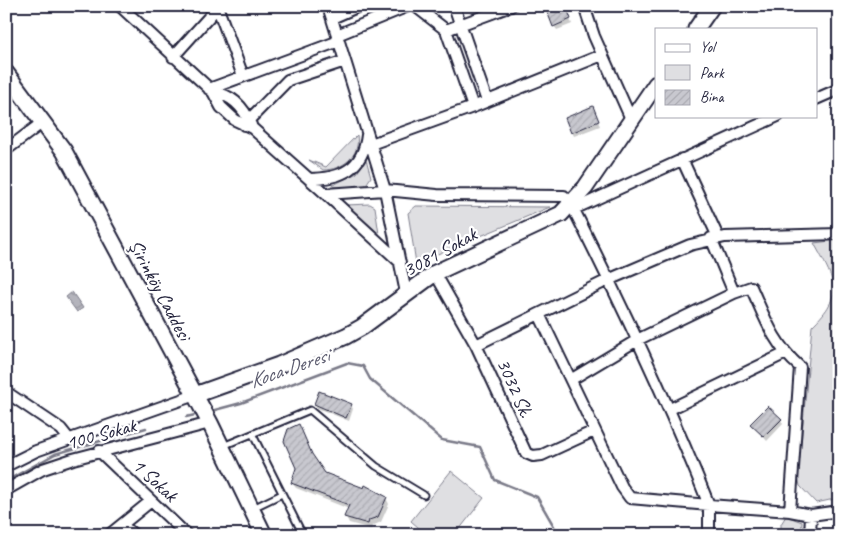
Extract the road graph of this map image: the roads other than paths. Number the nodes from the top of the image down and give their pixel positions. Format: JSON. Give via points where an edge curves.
{"nodes":[{"id":1,"x":120,"y":6,"type":"edge"},
{"id":2,"x":328,"y":6,"type":"edge"},
{"id":3,"x":359,"y":6,"type":"edge"},
{"id":4,"x":408,"y":6,"type":"edge"},
{"id":5,"x":414,"y":6,"type":"edge"},
{"id":6,"x":454,"y":6,"type":"edge"},
{"id":7,"x":511,"y":6,"type":"edge"},
{"id":8,"x":584,"y":6,"type":"edge"},
{"id":9,"x":712,"y":6,"type":"edge"},
{"id":10,"x":217,"y":7,"type":"edge"},
{"id":11,"x":332,"y":18,"type":"junction"},
{"id":12,"x":460,"y":24,"type":"junction"},
{"id":13,"x":697,"y":28,"type":"edge"},
{"id":14,"x":446,"y":30,"type":"junction"},
{"id":15,"x":338,"y":38,"type":"junction"},
{"id":16,"x":602,"y":55,"type":"junction"},
{"id":17,"x":173,"y":57,"type":"junction"},
{"id":18,"x":346,"y":62,"type":"junction"},
{"id":19,"x":6,"y":73,"type":"edge"},
{"id":20,"x":244,"y":76,"type":"junction"},
{"id":21,"x":655,"y":85,"type":"edge"},
{"id":22,"x":839,"y":89,"type":"edge"},
{"id":23,"x":211,"y":90,"type":"junction"},
{"id":24,"x":818,"y":98,"type":"edge"},
{"id":25,"x":488,"y":101,"type":"junction"},
{"id":26,"x":473,"y":107,"type":"junction"},
{"id":27,"x":774,"y":118,"type":"edge"},
{"id":28,"x":631,"y":119,"type":"junction"},
{"id":29,"x":43,"y":122,"type":"junction"},
{"id":30,"x":249,"y":124,"type":"junction"},
{"id":31,"x":367,"y":132,"type":"junction"},
{"id":32,"x":371,"y":144,"type":"junction"},
{"id":33,"x":6,"y":150,"type":"edge"},
{"id":34,"x":682,"y":159,"type":"junction"},
{"id":35,"x":309,"y":179,"type":"junction"},
{"id":36,"x":385,"y":190,"type":"junction"},
{"id":37,"x":326,"y":194,"type":"junction"},
{"id":38,"x":573,"y":207,"type":"junction"},
{"id":39,"x":839,"y":234,"type":"edge"},
{"id":40,"x":715,"y":238,"type":"junction"},
{"id":41,"x":400,"y":262,"type":"junction"},
{"id":42,"x":435,"y":273,"type":"junction"},
{"id":43,"x":608,"y":280,"type":"junction"},
{"id":44,"x":406,"y":293,"type":"junction"},
{"id":45,"x":734,"y":293,"type":"junction"},
{"id":46,"x":539,"y":314,"type":"junction"},
{"id":47,"x":638,"y":339,"type":"junction"},
{"id":48,"x":476,"y":345,"type":"junction"},
{"id":49,"x":784,"y":354,"type":"junction"},
{"id":50,"x":572,"y":379,"type":"junction"},
{"id":51,"x":6,"y":392,"type":"edge"},
{"id":52,"x":195,"y":395,"type":"junction"},
{"id":53,"x":670,"y":410,"type":"junction"},
{"id":54,"x":210,"y":423,"type":"junction"},
{"id":55,"x":594,"y":431,"type":"junction"},
{"id":56,"x":253,"y":435,"type":"junction"},
{"id":57,"x":69,"y":439,"type":"junction"},
{"id":58,"x":221,"y":446,"type":"junction"},
{"id":59,"x":99,"y":451,"type":"junction"},
{"id":60,"x":6,"y":466,"type":"edge"},
{"id":61,"x":6,"y":490,"type":"edge"},
{"id":62,"x":282,"y":494,"type":"junction"},
{"id":63,"x":424,"y":495,"type":"dead end"},
{"id":64,"x":151,"y":501,"type":"junction"},
{"id":65,"x":709,"y":505,"type":"junction"},
{"id":66,"x":251,"y":509,"type":"junction"},
{"id":67,"x":790,"y":511,"type":"junction"},
{"id":68,"x":839,"y":511,"type":"edge"},
{"id":69,"x":811,"y":515,"type":"junction"},
{"id":70,"x":122,"y":525,"type":"junction"},
{"id":71,"x":185,"y":534,"type":"edge"},
{"id":72,"x":109,"y":535,"type":"edge"},
{"id":73,"x":134,"y":535,"type":"edge"},
{"id":74,"x":264,"y":535,"type":"edge"},
{"id":75,"x":303,"y":535,"type":"edge"},
{"id":76,"x":709,"y":535,"type":"edge"},
{"id":77,"x":810,"y":535,"type":"edge"}],
"edges":[{"from":1,"to":17,"type":"street"},
{"from":2,"to":11,"type":"street"},
{"from":3,"to":11,"type":"street"},
{"from":4,"to":15,"type":"street"},
{"from":5,"to":14,"type":"street"},
{"from":6,"to":12,"type":"street"},
{"from":7,"to":12,"type":"street"},
{"from":8,"to":16,"type":"street"},
{"from":9,"to":13,"type":"street"},
{"from":10,"to":17,"type":"street"},
{"from":10,"to":20,"type":"street"},
{"from":11,"to":15,"type":"street"},
{"from":12,"to":14,"type":"street"},
{"from":12,"to":25,"type":"street"},
{"from":14,"to":26,"type":"street"},
{"from":15,"to":18,"type":"street"},
{"from":15,"to":20,"type":"street"},
{"from":16,"to":25,"type":"street"},
{"from":16,"to":28,"type":"street"},
{"from":17,"to":23,"type":"street"},
{"from":18,"to":30,"type":"street","via":[[288,80]]},
{"from":18,"to":31,"type":"street"},
{"from":19,"to":29,"type":"street","name":"Şirinköy Caddesi"},
{"from":20,"to":23,"type":"street"},
{"from":21,"to":28,"type":"street","name":"3081 Sokak"},
{"from":22,"to":24,"type":"street"},
{"from":23,"to":30,"type":"street","via":[[233,99]]},
{"from":25,"to":26,"type":"street"},
{"from":26,"to":32,"type":"street"},
{"from":27,"to":34,"type":"street"},
{"from":28,"to":38,"type":"street","name":"3081 Sokak"},
{"from":29,"to":33,"type":"street"},
{"from":29,"to":52,"type":"street","name":"Şirinköy Caddesi","via":[[64,151]]},
{"from":30,"to":35,"type":"street"},
{"from":31,"to":32,"type":"street"},
{"from":31,"to":35,"type":"street","via":[[363,154],[352,168],[326,179]]},
{"from":32,"to":36,"type":"street"},
{"from":34,"to":38,"type":"street"},
{"from":34,"to":40,"type":"street"},
{"from":35,"to":37,"type":"street"},
{"from":36,"to":37,"type":"street"},
{"from":36,"to":38,"type":"street","via":[[447,195],[564,196]]},
{"from":36,"to":41,"type":"street"},
{"from":37,"to":41,"type":"street"},
{"from":38,"to":42,"type":"street","name":"3081 Sokak"},
{"from":38,"to":43,"type":"street"},
{"from":39,"to":40,"type":"street"},
{"from":40,"to":43,"type":"street","via":[[690,245]]},
{"from":40,"to":45,"type":"street"},
{"from":41,"to":44,"type":"street"},
{"from":42,"to":44,"type":"street","name":"3081 Sokak"},
{"from":42,"to":48,"type":"street","name":"3032 Sk."},
{"from":43,"to":46,"type":"street"},
{"from":43,"to":47,"type":"street"},
{"from":44,"to":52,"type":"street","name":"3081 Sokak","via":[[362,328],[346,336],[279,365]]},
{"from":45,"to":47,"type":"street"},
{"from":45,"to":49,"type":"street","via":[[751,287]]},
{"from":46,"to":48,"type":"street"},
{"from":46,"to":50,"type":"street"},
{"from":47,"to":50,"type":"street"},
{"from":47,"to":53,"type":"street"},
{"from":48,"to":55,"type":"street","name":"3032 Sk.","via":[[526,453],[542,455]]},
{"from":49,"to":53,"type":"street"},
{"from":49,"to":67,"type":"street","via":[[800,367]]},
{"from":50,"to":55,"type":"street"},
{"from":51,"to":57,"type":"street","via":[[62,429]]},
{"from":52,"to":54,"type":"street","name":"Şirinköy Caddesi"},
{"from":52,"to":57,"type":"street","name":"100 Sokak"},
{"from":53,"to":65,"type":"street"},
{"from":54,"to":58,"type":"street","name":"Şirinköy Caddesi"},
{"from":54,"to":59,"type":"street","name":"100 Sokak"},
{"from":55,"to":65,"type":"street","via":[[630,498]]},
{"from":56,"to":58,"type":"lane"},
{"from":56,"to":62,"type":"lane"},
{"from":56,"to":63,"type":"lane","via":[[310,410],[376,466]]},
{"from":57,"to":60,"type":"street","name":"100 Sokak"},
{"from":58,"to":66,"type":"street","name":"Şirinköy Caddesi"},
{"from":59,"to":61,"type":"street","name":"100 Sokak","via":[[43,470]]},
{"from":59,"to":64,"type":"street","name":"1 Sokak"},
{"from":62,"to":66,"type":"lane"},
{"from":62,"to":75,"type":"lane"},
{"from":64,"to":70,"type":"street"},
{"from":64,"to":71,"type":"street","name":"1 Sokak"},
{"from":65,"to":67,"type":"street"},
{"from":65,"to":76,"type":"street"},
{"from":66,"to":74,"type":"street","name":"Şirinköy Caddesi"},
{"from":67,"to":69,"type":"street"},
{"from":68,"to":69,"type":"street"},
{"from":69,"to":77,"type":"street"},
{"from":70,"to":72,"type":"street"},
{"from":70,"to":73,"type":"street"}]}
